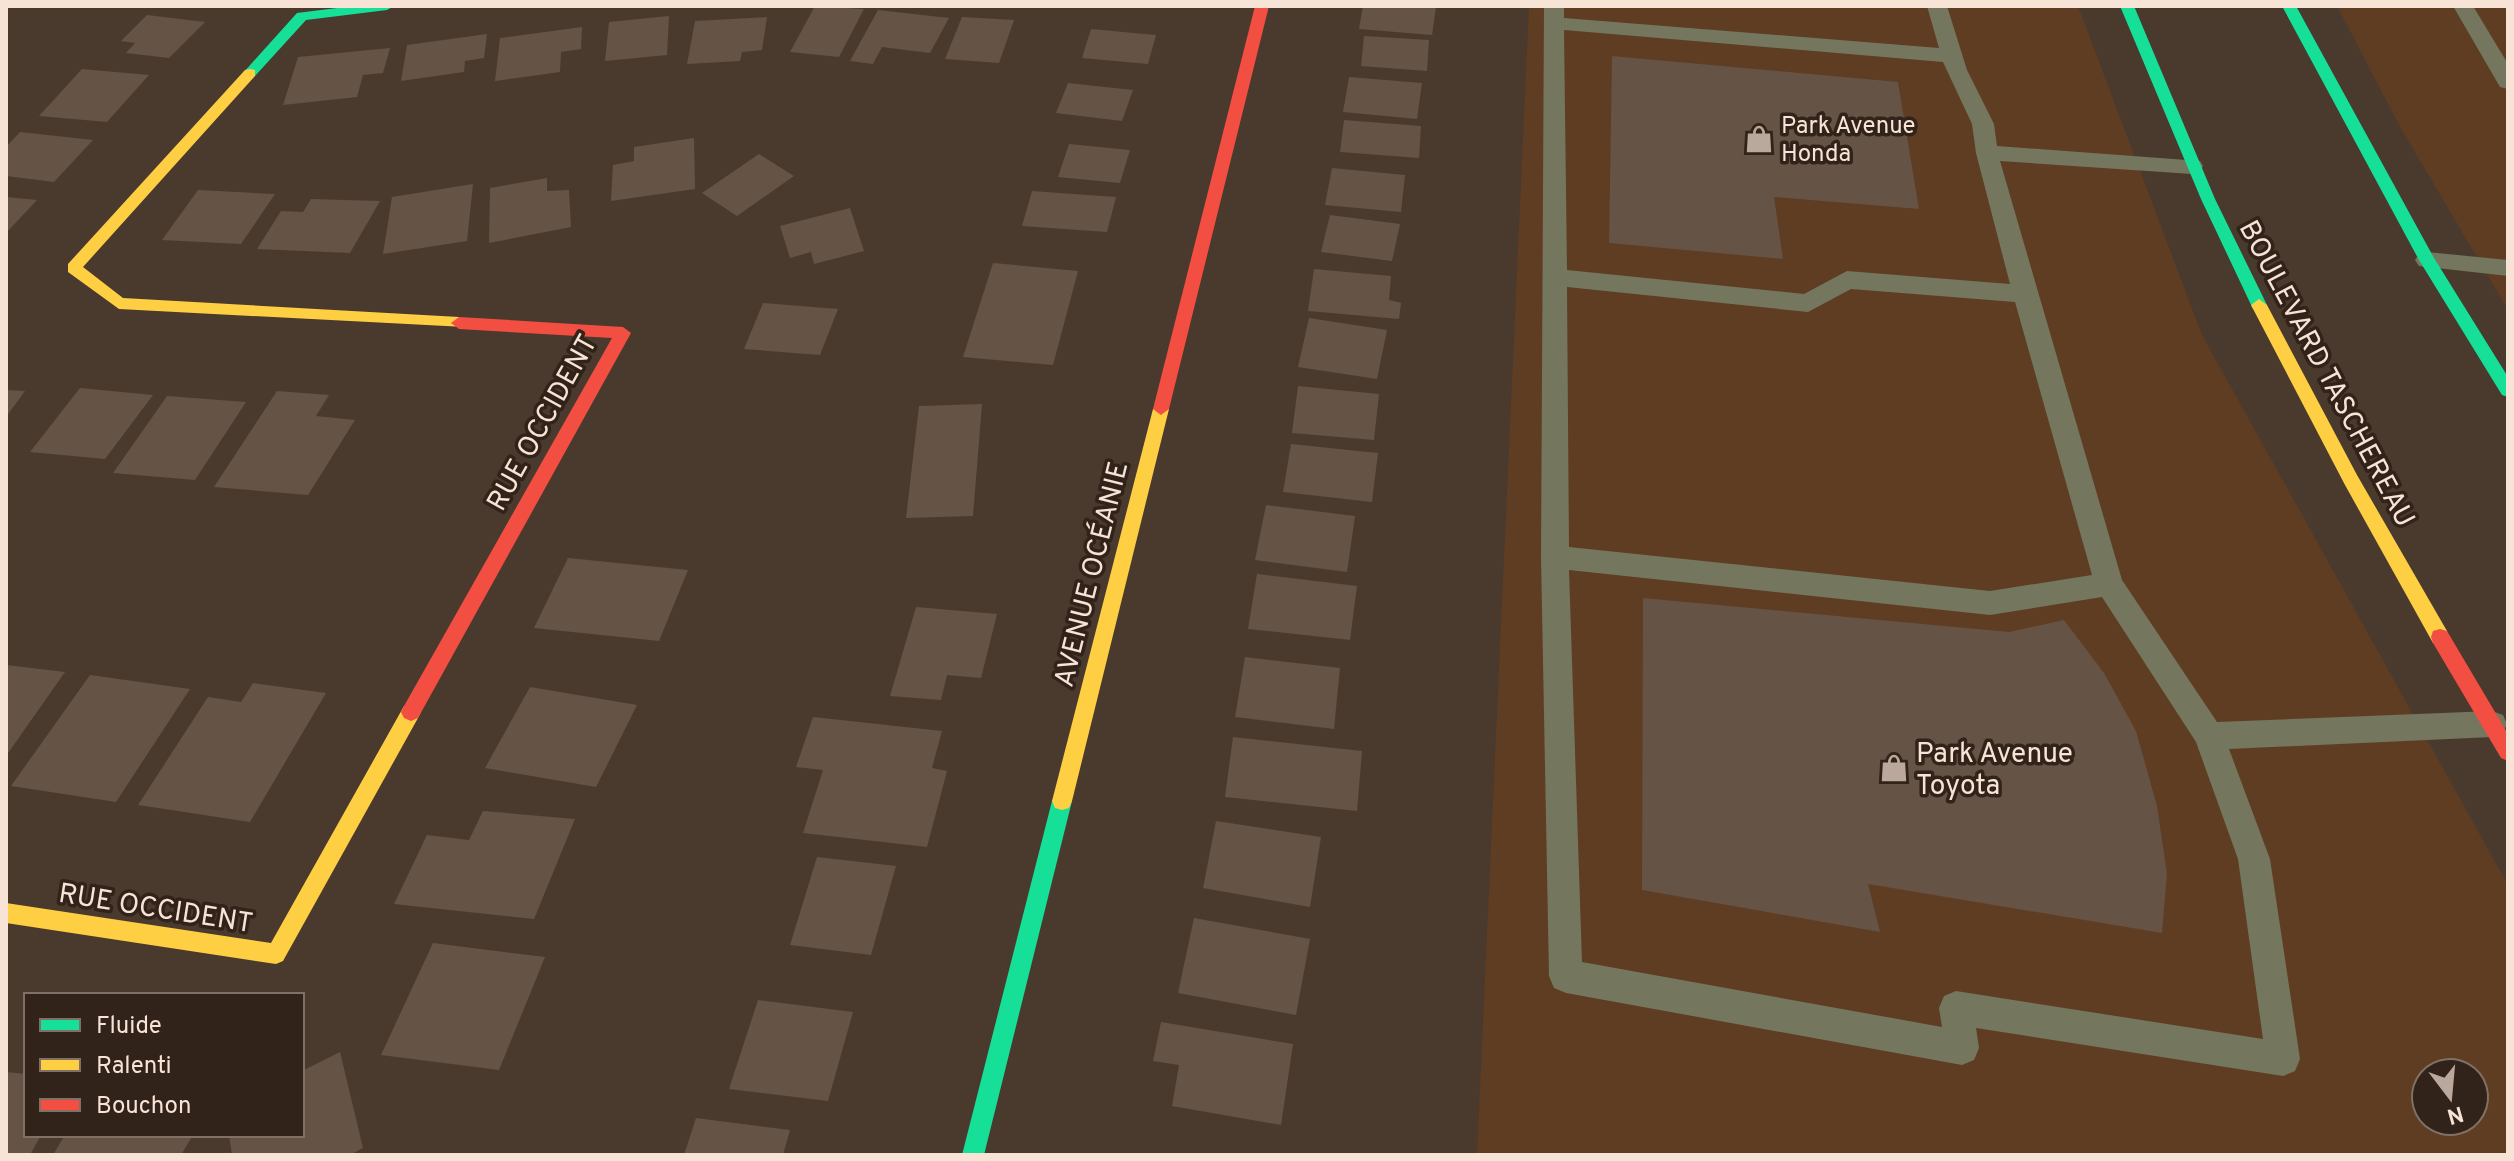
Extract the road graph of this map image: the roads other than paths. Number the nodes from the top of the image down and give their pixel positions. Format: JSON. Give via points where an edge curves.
{"nodes":[{"id":1,"x":387,"y":6,"type":"edge"},
{"id":2,"x":1262,"y":6,"type":"edge"},
{"id":3,"x":1937,"y":6,"type":"edge"},
{"id":4,"x":2127,"y":6,"type":"edge"},
{"id":5,"x":2289,"y":6,"type":"edge"},
{"id":6,"x":2463,"y":6,"type":"edge"},
{"id":7,"x":1554,"y":15,"type":"edge"},
{"id":8,"x":1951,"y":56,"type":"junction"},
{"id":9,"x":2505,"y":73,"type":"edge"},
{"id":10,"x":1987,"y":153,"type":"junction"},
{"id":11,"x":2192,"y":166,"type":"junction"},
{"id":12,"x":2427,"y":260,"type":"junction"},
{"id":13,"x":2508,"y":268,"type":"edge"},
{"id":14,"x":1555,"y":277,"type":"junction"},
{"id":15,"x":2025,"y":294,"type":"junction"},
{"id":16,"x":2508,"y":391,"type":"edge"},
{"id":17,"x":1555,"y":557,"type":"junction"},
{"id":18,"x":2109,"y":584,"type":"junction"},
{"id":19,"x":2492,"y":724,"type":"junction"},
{"id":20,"x":2209,"y":736,"type":"junction"},
{"id":21,"x":2508,"y":752,"type":"edge"},
{"id":22,"x":6,"y":913,"type":"edge"},
{"id":23,"x":973,"y":1155,"type":"edge"}],
"edges":[{"from":1,"to":22,"type":"street","name":"RUE OCCIDENT","via":[[302,16],[73,268],[119,303],[623,333],[276,954]]},
{"from":2,"to":23,"type":"street","name":"AVENUE OCÉANIE"},
{"from":3,"to":8,"type":"lane"},
{"from":4,"to":11,"type":"street","name":"BOULEVARD TASCHEREAU"},
{"from":5,"to":12,"type":"street"},
{"from":6,"to":9,"type":"lane"},
{"from":7,"to":8,"type":"lane"},
{"from":7,"to":14,"type":"lane"},
{"from":8,"to":10,"type":"lane","via":[[1983,124]]},
{"from":10,"to":11,"type":"lane"},
{"from":10,"to":15,"type":"lane"},
{"from":11,"to":19,"type":"street","name":"BOULEVARD TASCHEREAU","via":[[2323,429]]},
{"from":12,"to":13,"type":"lane"},
{"from":12,"to":16,"type":"street"},
{"from":14,"to":15,"type":"lane","via":[[1808,303],[1847,280]]},
{"from":14,"to":17,"type":"lane"},
{"from":15,"to":18,"type":"lane"},
{"from":17,"to":18,"type":"lane","via":[[1990,603]]},
{"from":17,"to":20,"type":"lane","via":[[1566,976],[1962,1048],[1956,1008],[2283,1059],[2254,859]]},
{"from":18,"to":20,"type":"lane"},
{"from":19,"to":20,"type":"lane"},
{"from":19,"to":21,"type":"street","name":"BOULEVARD TASCHEREAU"}]}
